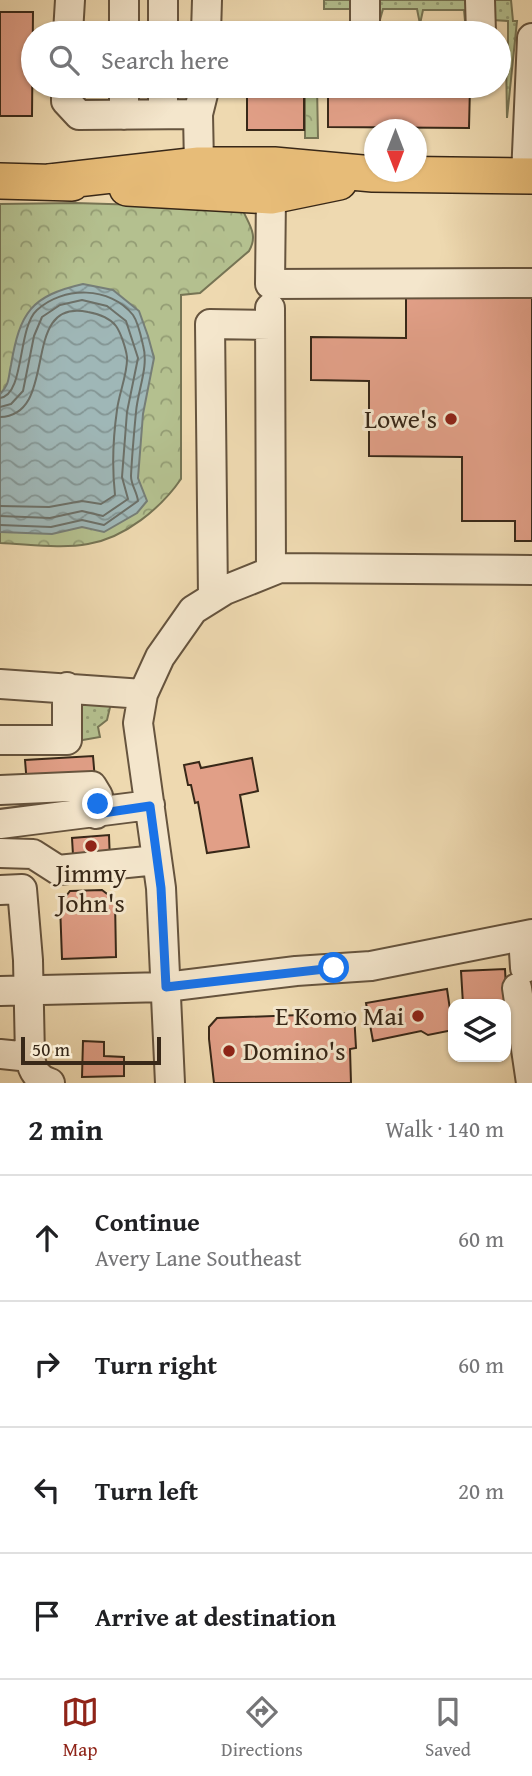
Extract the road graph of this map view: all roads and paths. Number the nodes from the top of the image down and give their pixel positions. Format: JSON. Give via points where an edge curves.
{"nodes":[{"id":1,"x":70,"y":0,"type":"edge"},
{"id":2,"x":124,"y":0,"type":"edge"},
{"id":3,"x":163,"y":0,"type":"edge"},
{"id":4,"x":207,"y":0,"type":"edge"},
{"id":5,"x":365,"y":0,"type":"edge"},
{"id":6,"x":481,"y":0,"type":"edge"},
{"id":7,"x":69,"y":21,"type":"edge"},
{"id":8,"x":124,"y":21,"type":"edge"},
{"id":9,"x":163,"y":21,"type":"edge"},
{"id":10,"x":206,"y":21,"type":"edge"},
{"id":11,"x":365,"y":21,"type":"edge"},
{"id":12,"x":481,"y":21,"type":"edge"},
{"id":13,"x":532,"y":38,"type":"edge"},
{"id":14,"x":66,"y":98,"type":"edge"},
{"id":15,"x":124,"y":98,"type":"edge"},
{"id":16,"x":163,"y":98,"type":"edge"},
{"id":17,"x":202,"y":98,"type":"edge"},
{"id":18,"x":163,"y":114,"type":"junction"},
{"id":19,"x":198,"y":114,"type":"junction"},
{"id":20,"x":124,"y":115,"type":"junction"},
{"id":21,"x":199,"y":165,"type":"junction"},
{"id":22,"x":364,"y":173,"type":"edge"},
{"id":23,"x":427,"y":175,"type":"edge"},
{"id":24,"x":364,"y":176,"type":"edge"},
{"id":25,"x":529,"y":176,"type":"edge"},
{"id":26,"x":0,"y":181,"type":"edge"},
{"id":27,"x":50,"y":181,"type":"junction"},
{"id":28,"x":271,"y":196,"type":"junction"},
{"id":29,"x":532,"y":283,"type":"edge"},
{"id":30,"x":270,"y":284,"type":"junction"},
{"id":31,"x":270,"y":324,"type":"junction"},
{"id":32,"x":532,"y":570,"type":"edge"},
{"id":33,"x":271,"y":571,"type":"junction"},
{"id":34,"x":214,"y":597,"type":"junction"},
{"id":35,"x":0,"y":684,"type":"edge"},
{"id":36,"x":67,"y":687,"type":"junction"},
{"id":37,"x":143,"y":694,"type":"junction"},
{"id":38,"x":0,"y":740,"type":"edge"},
{"id":39,"x":0,"y":790,"type":"edge"},
{"id":40,"x":150,"y":806,"type":"junction"},
{"id":41,"x":84,"y":816,"type":"junction"},
{"id":42,"x":0,"y":824,"type":"edge"},
{"id":43,"x":0,"y":853,"type":"edge"},
{"id":44,"x":158,"y":860,"type":"junction"},
{"id":45,"x":0,"y":890,"type":"edge"},
{"id":46,"x":526,"y":936,"type":"edge"},
{"id":47,"x":521,"y":978,"type":"junction"},
{"id":48,"x":166,"y":987,"type":"junction"},
{"id":49,"x":13,"y":991,"type":"edge"},
{"id":50,"x":532,"y":1042,"type":"edge"},
{"id":51,"x":0,"y":1055,"type":"edge"},
{"id":52,"x":30,"y":1057,"type":"junction"},
{"id":53,"x":50,"y":1083,"type":"edge"},
{"id":54,"x":170,"y":1083,"type":"edge"},
{"id":55,"x":531,"y":1083,"type":"edge"}],
"edges":[{"from":1,"to":7,"type":"street"},
{"from":2,"to":8,"type":"street"},
{"from":3,"to":9,"type":"street"},
{"from":4,"to":10,"type":"street"},
{"from":5,"to":11,"type":"street"},
{"from":6,"to":12,"type":"street"},
{"from":13,"to":25,"type":"street"},
{"from":14,"to":20,"type":"street","via":[[79,115]]},
{"from":15,"to":20,"type":"street"},
{"from":16,"to":18,"type":"street"},
{"from":17,"to":19,"type":"street"},
{"from":18,"to":19,"type":"street"},
{"from":18,"to":20,"type":"street"},
{"from":19,"to":21,"type":"street"},
{"from":21,"to":22,"type":"main road","via":[[274,165]]},
{"from":21,"to":27,"type":"main road"},
{"from":23,"to":25,"type":"main road"},
{"from":24,"to":28,"type":"main road"},
{"from":26,"to":27,"type":"main road"},
{"from":27,"to":28,"type":"main road"},
{"from":28,"to":30,"type":"street"},
{"from":29,"to":30,"type":"street"},
{"from":30,"to":31,"type":"street"},
{"from":31,"to":33,"type":"street"},
{"from":31,"to":34,"type":"street","via":[[210,324]]},
{"from":32,"to":33,"type":"street"},
{"from":33,"to":34,"type":"street"},
{"from":34,"to":37,"type":"street","via":[[193,610],[160,657]]},
{"from":35,"to":36,"type":"street"},
{"from":36,"to":37,"type":"street"},
{"from":36,"to":38,"type":"street","via":[[67,740]]},
{"from":37,"to":40,"type":"street","via":[[138,723]]},
{"from":39,"to":41,"type":"street","via":[[92,786],[98,796]]},
{"from":40,"to":41,"type":"street"},
{"from":40,"to":44,"type":"street"},
{"from":41,"to":42,"type":"street"},
{"from":43,"to":44,"type":"street","via":[[33,854],[58,870]]},
{"from":44,"to":48,"type":"street"},
{"from":45,"to":49,"type":"street","via":[[22,889],[28,960]]},
{"from":46,"to":47,"type":"street"},
{"from":46,"to":48,"type":"street","via":[[371,966]]},
{"from":47,"to":50,"type":"street"},
{"from":47,"to":55,"type":"street"},
{"from":48,"to":49,"type":"street"},
{"from":48,"to":54,"type":"street"},
{"from":49,"to":52,"type":"street"},
{"from":51,"to":52,"type":"street"},
{"from":52,"to":53,"type":"street","via":[[41,1081]]}]}
